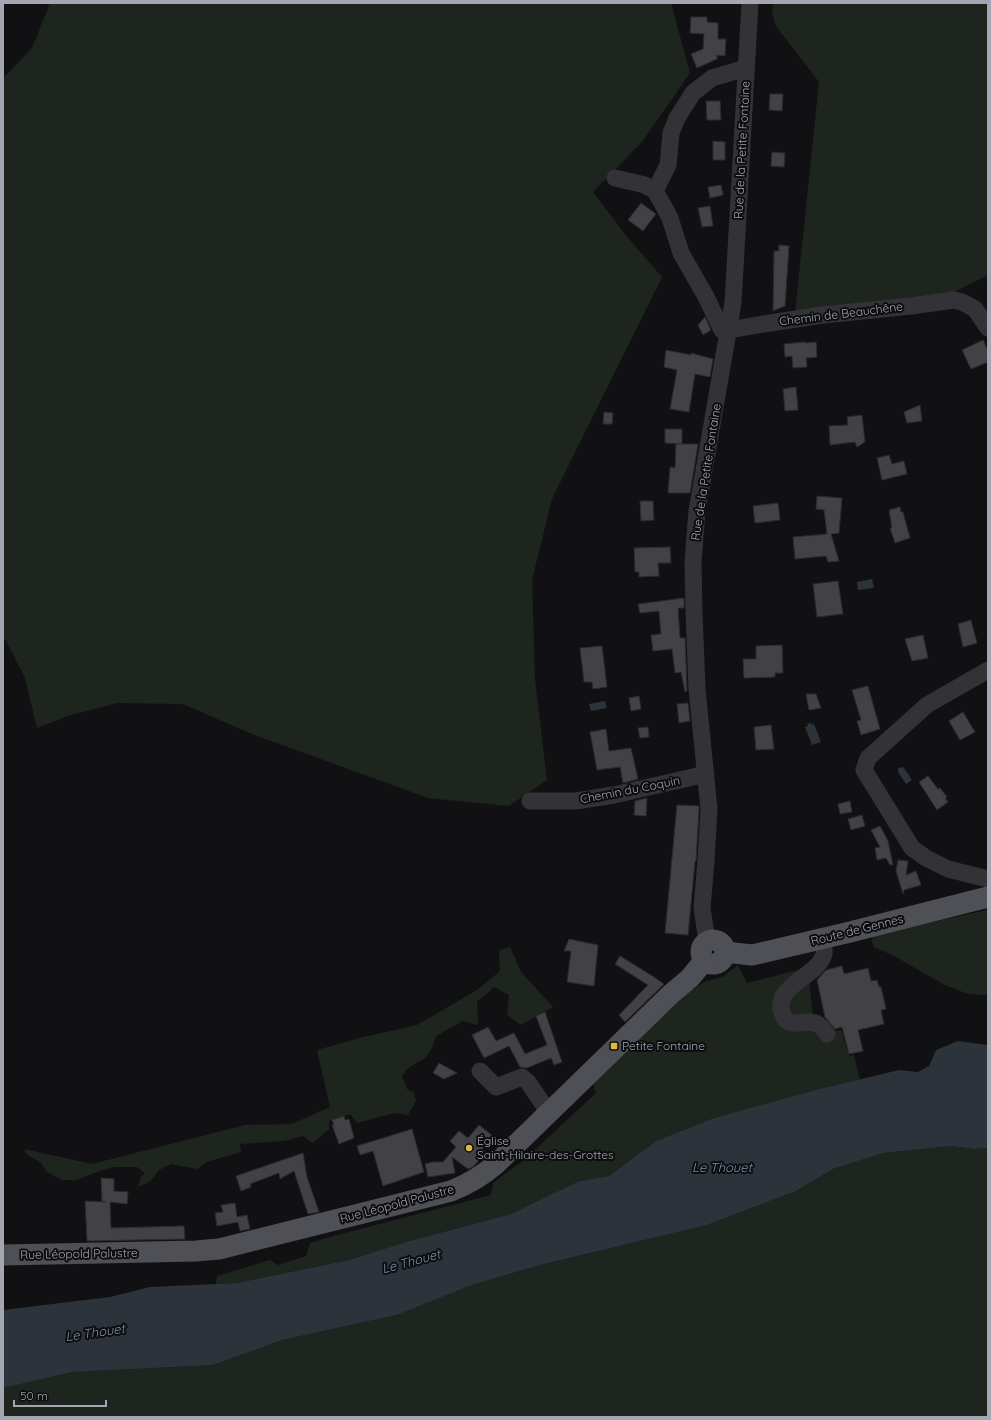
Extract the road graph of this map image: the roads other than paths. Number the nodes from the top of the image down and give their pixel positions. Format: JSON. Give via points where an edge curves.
{"nodes":[{"id":1,"x":750,"y":3,"type":"edge"},
{"id":2,"x":746,"y":68,"type":"junction"},
{"id":3,"x":615,"y":178,"type":"dead end"},
{"id":4,"x":655,"y":191,"type":"junction"},
{"id":5,"x":988,"y":328,"type":"edge"},
{"id":6,"x":729,"y":330,"type":"junction"},
{"id":7,"x":988,"y":670,"type":"edge"},
{"id":8,"x":706,"y":774,"type":"junction"},
{"id":9,"x":530,"y":801,"type":"dead end"},
{"id":10,"x":988,"y":879,"type":"edge"},
{"id":11,"x":988,"y":897,"type":"edge"},
{"id":12,"x":822,"y":939,"type":"junction"},
{"id":13,"x":706,"y":951,"type":"junction"},
{"id":14,"x":827,"y":1034,"type":"dead end"},
{"id":15,"x":480,"y":1071,"type":"dead end"},
{"id":16,"x":549,"y":1113,"type":"junction"},
{"id":17,"x":3,"y":1255,"type":"edge"}],
"edges":[{"from":1,"to":2,"type":"street","name":"Rue de la Petite Fontaine"},
{"from":2,"to":4,"type":"street","via":[[712,78],[693,93],[671,133],[668,165]]},
{"from":2,"to":6,"type":"street","name":"Rue de la Petite Fontaine","via":[[733,303]]},
{"from":3,"to":4,"type":"street","via":[[645,185]]},
{"from":4,"to":6,"type":"street","via":[[670,218],[681,253],[722,330]]},
{"from":5,"to":6,"type":"street","name":"Chemin de Beauchêne","via":[[975,309],[954,300],[823,315]]},
{"from":6,"to":8,"type":"street","name":"Rue de la Petite Fontaine","via":[[697,511],[693,562],[697,689]]},
{"from":7,"to":10,"type":"street","via":[[927,705],[868,758],[864,770],[912,848],[948,869]]},
{"from":8,"to":9,"type":"street","name":"Chemin du Coquin","via":[[576,801]]},
{"from":8,"to":13,"type":"street","name":"Rue de la Petite Fontaine","via":[[709,809],[702,908]]},
{"from":11,"to":12,"type":"main road","name":"Route de Gennes"},
{"from":12,"to":13,"type":"main road","name":"Route de Gennes","via":[[752,955],[725,952],[722,960],[716,964],[707,964]]},
{"from":12,"to":14,"type":"street","via":[[825,953],[821,960],[790,987],[783,997],[781,1008],[784,1018],[792,1023],[812,1022],[820,1025]]},
{"from":13,"to":16,"type":"main road","name":"Rue Léopold Palustre","via":[[690,978]]},
{"from":15,"to":16,"type":"street","via":[[496,1087],[522,1077]]},
{"from":16,"to":17,"type":"main road","name":"Rue Léopold Palustre","via":[[483,1175],[468,1185],[451,1191],[219,1249]]}]}
